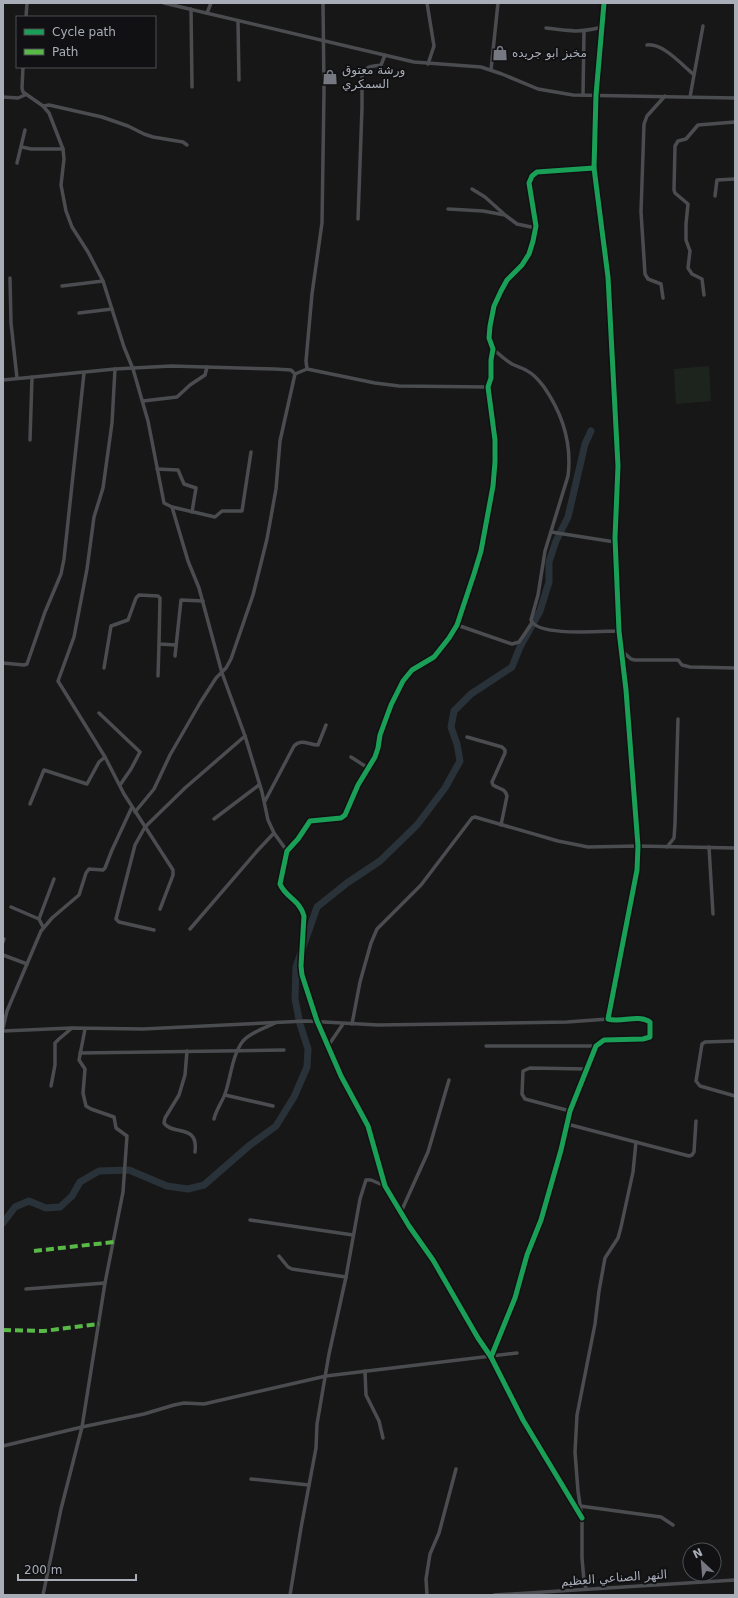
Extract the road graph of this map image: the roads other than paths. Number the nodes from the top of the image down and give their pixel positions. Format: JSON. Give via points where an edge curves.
{"nodes":[{"id":1,"x":26,"y":3,"type":"edge"},
{"id":2,"x":164,"y":3,"type":"edge"},
{"id":3,"x":211,"y":3,"type":"edge"},
{"id":4,"x":323,"y":3,"type":"edge"},
{"id":5,"x":427,"y":3,"type":"edge"},
{"id":6,"x":498,"y":3,"type":"edge"},
{"id":7,"x":604,"y":3,"type":"edge"},
{"id":8,"x":190,"y":9,"type":"junction"},
{"id":9,"x":207,"y":13,"type":"junction"},
{"id":10,"x":26,"y":16,"type":"edge"},
{"id":11,"x":238,"y":21,"type":"junction"},
{"id":12,"x":703,"y":26,"type":"dead end"},
{"id":13,"x":602,"y":27,"type":"junction"},
{"id":14,"x":546,"y":28,"type":"dead end"},
{"id":15,"x":584,"y":31,"type":"junction"},
{"id":16,"x":323,"y":41,"type":"junction"},
{"id":17,"x":647,"y":45,"type":"dead end"},
{"id":18,"x":385,"y":55,"type":"junction"},
{"id":19,"x":428,"y":64,"type":"junction"},
{"id":20,"x":23,"y":68,"type":"edge"},
{"id":21,"x":491,"y":70,"type":"junction"},
{"id":22,"x":693,"y":74,"type":"junction"},
{"id":23,"x":239,"y":80,"type":"dead end"},
{"id":24,"x":192,"y":87,"type":"dead end"},
{"id":25,"x":26,"y":95,"type":"junction"},
{"id":26,"x":583,"y":95,"type":"junction"},
{"id":27,"x":596,"y":95,"type":"junction"},
{"id":28,"x":665,"y":96,"type":"junction"},
{"id":29,"x":3,"y":97,"type":"edge"},
{"id":30,"x":690,"y":97,"type":"junction"},
{"id":31,"x":735,"y":98,"type":"edge"},
{"id":32,"x":43,"y":106,"type":"junction"},
{"id":33,"x":735,"y":122,"type":"edge"},
{"id":34,"x":25,"y":130,"type":"dead end"},
{"id":35,"x":187,"y":145,"type":"dead end"},
{"id":36,"x":22,"y":147,"type":"junction"},
{"id":37,"x":63,"y":149,"type":"junction"},
{"id":38,"x":17,"y":163,"type":"dead end"},
{"id":39,"x":594,"y":168,"type":"junction"},
{"id":40,"x":735,"y":179,"type":"edge"},
{"id":41,"x":472,"y":189,"type":"dead end"},
{"id":42,"x":716,"y":196,"type":"dead end"},
{"id":43,"x":448,"y":209,"type":"dead end"},
{"id":44,"x":505,"y":215,"type":"junction"},
{"id":45,"x":358,"y":219,"type":"dead end"},
{"id":46,"x":536,"y":228,"type":"junction"},
{"id":47,"x":10,"y":278,"type":"dead end"},
{"id":48,"x":103,"y":281,"type":"junction"},
{"id":49,"x":62,"y":286,"type":"dead end"},
{"id":50,"x":704,"y":295,"type":"dead end"},
{"id":51,"x":663,"y":298,"type":"dead end"},
{"id":52,"x":112,"y":309,"type":"junction"},
{"id":53,"x":79,"y":313,"type":"dead end"},
{"id":54,"x":493,"y":349,"type":"junction"},
{"id":55,"x":207,"y":367,"type":"junction"},
{"id":56,"x":115,"y":369,"type":"junction"},
{"id":57,"x":133,"y":369,"type":"junction"},
{"id":58,"x":308,"y":369,"type":"junction"},
{"id":59,"x":84,"y":373,"type":"junction"},
{"id":60,"x":295,"y":374,"type":"junction"},
{"id":61,"x":32,"y":377,"type":"junction"},
{"id":62,"x":17,"y":378,"type":"junction"},
{"id":63,"x":3,"y":380,"type":"edge"},
{"id":64,"x":488,"y":386,"type":"junction"},
{"id":65,"x":143,"y":401,"type":"junction"},
{"id":66,"x":30,"y":440,"type":"dead end"},
{"id":67,"x":251,"y":452,"type":"dead end"},
{"id":68,"x":157,"y":469,"type":"junction"},
{"id":69,"x":172,"y":507,"type":"junction"},
{"id":70,"x":192,"y":512,"type":"junction"},
{"id":71,"x":551,"y":532,"type":"junction"},
{"id":72,"x":615,"y":542,"type":"junction"},
{"id":73,"x":203,"y":600,"type":"junction"},
{"id":74,"x":532,"y":623,"type":"junction"},
{"id":75,"x":457,"y":625,"type":"junction"},
{"id":76,"x":619,"y":631,"type":"junction"},
{"id":77,"x":159,"y":644,"type":"junction"},
{"id":78,"x":176,"y":645,"type":"junction"},
{"id":79,"x":621,"y":650,"type":"junction"},
{"id":80,"x":175,"y":656,"type":"dead end"},
{"id":81,"x":3,"y":663,"type":"edge"},
{"id":82,"x":104,"y":668,"type":"dead end"},
{"id":83,"x":735,"y":668,"type":"edge"},
{"id":84,"x":222,"y":673,"type":"junction"},
{"id":85,"x":158,"y":676,"type":"dead end"},
{"id":86,"x":99,"y":713,"type":"dead end"},
{"id":87,"x":678,"y":719,"type":"dead end"},
{"id":88,"x":326,"y":725,"type":"dead end"},
{"id":89,"x":245,"y":736,"type":"junction"},
{"id":90,"x":467,"y":737,"type":"dead end"},
{"id":91,"x":105,"y":757,"type":"junction"},
{"id":92,"x":351,"y":757,"type":"dead end"},
{"id":93,"x":368,"y":768,"type":"junction"},
{"id":94,"x":120,"y":785,"type":"junction"},
{"id":95,"x":260,"y":785,"type":"junction"},
{"id":96,"x":264,"y":801,"type":"junction"},
{"id":97,"x":30,"y":804,"type":"dead end"},
{"id":98,"x":132,"y":807,"type":"junction"},
{"id":99,"x":135,"y":812,"type":"junction"},
{"id":100,"x":214,"y":819,"type":"dead end"},
{"id":101,"x":501,"y":825,"type":"junction"},
{"id":102,"x":145,"y":827,"type":"junction"},
{"id":103,"x":274,"y":833,"type":"junction"},
{"id":104,"x":638,"y":846,"type":"junction"},
{"id":105,"x":667,"y":847,"type":"junction"},
{"id":106,"x":709,"y":847,"type":"junction"},
{"id":107,"x":735,"y":848,"type":"edge"},
{"id":108,"x":287,"y":851,"type":"junction"},
{"id":109,"x":54,"y":879,"type":"dead end"},
{"id":110,"x":12,"y":907,"type":"dead end"},
{"id":111,"x":160,"y":909,"type":"dead end"},
{"id":112,"x":713,"y":914,"type":"dead end"},
{"id":113,"x":39,"y":919,"type":"junction"},
{"id":114,"x":43,"y":927,"type":"junction"},
{"id":115,"x":190,"y":929,"type":"dead end"},
{"id":116,"x":154,"y":930,"type":"dead end"},
{"id":117,"x":3,"y":954,"type":"edge"},
{"id":118,"x":27,"y":964,"type":"junction"},
{"id":119,"x":608,"y":1019,"type":"junction"},
{"id":120,"x":278,"y":1022,"type":"junction"},
{"id":121,"x":317,"y":1022,"type":"junction"},
{"id":122,"x":342,"y":1024,"type":"junction"},
{"id":123,"x":352,"y":1024,"type":"junction"},
{"id":124,"x":3,"y":1028,"type":"edge"},
{"id":125,"x":72,"y":1028,"type":"junction"},
{"id":126,"x":85,"y":1029,"type":"junction"},
{"id":127,"x":3,"y":1031,"type":"edge"},
{"id":128,"x":735,"y":1041,"type":"edge"},
{"id":129,"x":328,"y":1046,"type":"junction"},
{"id":130,"x":486,"y":1046,"type":"dead end"},
{"id":131,"x":596,"y":1046,"type":"junction"},
{"id":132,"x":284,"y":1050,"type":"dead end"},
{"id":133,"x":187,"y":1051,"type":"junction"},
{"id":134,"x":237,"y":1051,"type":"junction"},
{"id":135,"x":80,"y":1053,"type":"junction"},
{"id":136,"x":587,"y":1069,"type":"junction"},
{"id":137,"x":449,"y":1080,"type":"dead end"},
{"id":138,"x":51,"y":1086,"type":"dead end"},
{"id":139,"x":225,"y":1095,"type":"junction"},
{"id":140,"x":735,"y":1096,"type":"edge"},
{"id":141,"x":273,"y":1106,"type":"dead end"},
{"id":142,"x":570,"y":1111,"type":"junction"},
{"id":143,"x":214,"y":1119,"type":"dead end"},
{"id":144,"x":696,"y":1121,"type":"dead end"},
{"id":145,"x":567,"y":1124,"type":"junction"},
{"id":146,"x":636,"y":1142,"type":"junction"},
{"id":147,"x":195,"y":1152,"type":"dead end"},
{"id":148,"x":385,"y":1186,"type":"junction"},
{"id":149,"x":401,"y":1212,"type":"junction"},
{"id":150,"x":250,"y":1220,"type":"dead end"},
{"id":151,"x":354,"y":1234,"type":"junction"},
{"id":152,"x":279,"y":1256,"type":"dead end"},
{"id":153,"x":346,"y":1277,"type":"junction"},
{"id":154,"x":105,"y":1283,"type":"junction"},
{"id":155,"x":26,"y":1289,"type":"dead end"},
{"id":156,"x":517,"y":1352,"type":"dead end"},
{"id":157,"x":490,"y":1357,"type":"junction"},
{"id":158,"x":365,"y":1371,"type":"junction"},
{"id":159,"x":326,"y":1376,"type":"junction"},
{"id":160,"x":82,"y":1427,"type":"junction"},
{"id":161,"x":383,"y":1438,"type":"dead end"},
{"id":162,"x":3,"y":1446,"type":"edge"},
{"id":163,"x":456,"y":1469,"type":"dead end"},
{"id":164,"x":251,"y":1479,"type":"dead end"},
{"id":165,"x":308,"y":1485,"type":"junction"},
{"id":166,"x":580,"y":1506,"type":"junction"},
{"id":167,"x":582,"y":1518,"type":"junction"},
{"id":168,"x":673,"y":1525,"type":"dead end"},
{"id":169,"x":735,"y":1580,"type":"edge"},
{"id":170,"x":586,"y":1589,"type":"junction"},
{"id":171,"x":43,"y":1595,"type":"edge"},
{"id":172,"x":290,"y":1595,"type":"edge"},
{"id":173,"x":427,"y":1595,"type":"edge"},
{"id":174,"x":494,"y":1595,"type":"edge"}],
"edges":[{"from":1,"to":10,"type":"street"},
{"from":2,"to":8,"type":"street"},
{"from":3,"to":9,"type":"street"},
{"from":4,"to":16,"type":"street"},
{"from":5,"to":19,"type":"street","via":[[434,46]]},
{"from":6,"to":21,"type":"street"},
{"from":7,"to":13,"type":"street"},
{"from":8,"to":9,"type":"street"},
{"from":8,"to":24,"type":"street"},
{"from":9,"to":11,"type":"street"},
{"from":11,"to":16,"type":"street"},
{"from":11,"to":23,"type":"street"},
{"from":12,"to":22,"type":"street"},
{"from":13,"to":15,"type":"street"},
{"from":13,"to":27,"type":"street"},
{"from":14,"to":15,"type":"street"},
{"from":15,"to":26,"type":"street"},
{"from":16,"to":18,"type":"street"},
{"from":16,"to":58,"type":"street","via":[[322,223],[312,294],[306,361]]},
{"from":17,"to":22,"type":"street","via":[[665,50]]},
{"from":18,"to":19,"type":"street"},
{"from":18,"to":45,"type":"street","via":[[381,65],[367,67],[362,77]]},
{"from":19,"to":21,"type":"street","via":[[481,67]]},
{"from":20,"to":25,"type":"street","via":[[22,88]]},
{"from":21,"to":26,"type":"street","via":[[549,92]]},
{"from":22,"to":30,"type":"street"},
{"from":25,"to":29,"type":"street","via":[[18,98]]},
{"from":25,"to":32,"type":"street"},
{"from":26,"to":27,"type":"street"},
{"from":27,"to":28,"type":"street"},
{"from":27,"to":39,"type":"street"},
{"from":28,"to":30,"type":"street"},
{"from":28,"to":51,"type":"street","via":[[645,120],[641,186],[645,274],[648,279],[661,284]]},
{"from":30,"to":31,"type":"street"},
{"from":32,"to":35,"type":"street","via":[[49,105],[102,117],[144,134]]},
{"from":32,"to":37,"type":"street","via":[[49,113]]},
{"from":33,"to":50,"type":"street","via":[[698,125],[675,146],[674,190],[688,204],[688,268],[692,274],[702,279]]},
{"from":34,"to":36,"type":"street"},
{"from":36,"to":37,"type":"street"},
{"from":36,"to":38,"type":"street"},
{"from":37,"to":48,"type":"street","via":[[61,185],[66,211],[72,227]]},
{"from":39,"to":46,"type":"street","via":[[537,172],[532,176],[529,183]]},
{"from":39,"to":72,"type":"street","via":[[608,277],[615,392],[618,466]]},
{"from":40,"to":42,"type":"street","via":[[717,180]]},
{"from":41,"to":44,"type":"street"},
{"from":43,"to":44,"type":"street"},
{"from":44,"to":46,"type":"street","via":[[517,224]]},
{"from":46,"to":54,"type":"street","via":[[529,254],[507,280],[494,306],[489,338]]},
{"from":47,"to":62,"type":"street","via":[[11,324]]},
{"from":48,"to":49,"type":"street"},
{"from":48,"to":52,"type":"street"},
{"from":52,"to":53,"type":"street"},
{"from":52,"to":57,"type":"street"},
{"from":54,"to":64,"type":"street"},
{"from":54,"to":71,"type":"street","via":[[512,364],[532,374],[549,395],[564,427],[568,451],[568,476]]},
{"from":55,"to":57,"type":"street"},
{"from":55,"to":60,"type":"street","via":[[288,370]]},
{"from":55,"to":65,"type":"street","via":[[205,375],[177,397]]},
{"from":56,"to":57,"type":"street"},
{"from":56,"to":59,"type":"street"},
{"from":56,"to":91,"type":"street","via":[[112,423],[103,488],[94,517],[74,637],[58,681]]},
{"from":57,"to":65,"type":"street"},
{"from":58,"to":60,"type":"street"},
{"from":58,"to":64,"type":"street","via":[[399,386]]},
{"from":59,"to":61,"type":"street"},
{"from":59,"to":81,"type":"street","via":[[67,544],[61,574],[27,664]]},
{"from":60,"to":84,"type":"street","via":[[280,441],[276,489],[258,576],[231,659]]},
{"from":61,"to":62,"type":"street"},
{"from":61,"to":66,"type":"street"},
{"from":62,"to":63,"type":"street"},
{"from":64,"to":75,"type":"street","via":[[495,440],[494,486],[481,551]]},
{"from":65,"to":68,"type":"street"},
{"from":67,"to":70,"type":"street","via":[[242,511],[222,511],[216,517]]},
{"from":68,"to":69,"type":"street","via":[[164,502]]},
{"from":68,"to":70,"type":"street","via":[[178,470],[184,484],[196,488]]},
{"from":69,"to":70,"type":"street"},
{"from":69,"to":73,"type":"street"},
{"from":71,"to":72,"type":"street"},
{"from":71,"to":74,"type":"street"},
{"from":72,"to":76,"type":"street"},
{"from":73,"to":78,"type":"street","via":[[181,600]]},
{"from":73,"to":84,"type":"street"},
{"from":74,"to":75,"type":"street","via":[[519,642],[512,644]]},
{"from":74,"to":76,"type":"street","via":[[535,626],[564,632]]},
{"from":75,"to":93,"type":"street","via":[[434,657],[412,670],[403,681],[391,705],[378,748]]},
{"from":76,"to":79,"type":"street"},
{"from":77,"to":78,"type":"street"},
{"from":77,"to":82,"type":"street","via":[[160,598],[139,595],[128,620],[111,627]]},
{"from":77,"to":85,"type":"street"},
{"from":78,"to":80,"type":"street"},
{"from":79,"to":83,"type":"street","via":[[635,660],[672,659],[690,668]]},
{"from":79,"to":104,"type":"street"},
{"from":84,"to":89,"type":"street"},
{"from":84,"to":99,"type":"street","via":[[216,678],[193,715],[154,789]]},
{"from":86,"to":94,"type":"street","via":[[140,752]]},
{"from":87,"to":105,"type":"street","via":[[676,824],[674,838]]},
{"from":88,"to":96,"type":"street","via":[[318,745],[298,742],[294,746]]},
{"from":89,"to":95,"type":"street"},
{"from":89,"to":102,"type":"street"},
{"from":90,"to":101,"type":"street","via":[[505,750],[492,782],[506,792]]},
{"from":91,"to":94,"type":"street"},
{"from":91,"to":97,"type":"street","via":[[99,762],[87,784],[44,770]]},
{"from":92,"to":93,"type":"street"},
{"from":93,"to":108,"type":"street","via":[[345,815],[342,818],[310,821]]},
{"from":94,"to":98,"type":"street"},
{"from":95,"to":96,"type":"street"},
{"from":95,"to":100,"type":"street"},
{"from":96,"to":103,"type":"street"},
{"from":98,"to":99,"type":"street"},
{"from":98,"to":114,"type":"street","via":[[104,869],[89,869],[77,897]]},
{"from":99,"to":102,"type":"street"},
{"from":101,"to":104,"type":"street","via":[[588,847]]},
{"from":101,"to":123,"type":"street","via":[[472,818],[421,885],[377,929],[360,982]]},
{"from":102,"to":111,"type":"street","via":[[173,872]]},
{"from":102,"to":116,"type":"street","via":[[135,844],[116,919],[119,922]]},
{"from":103,"to":108,"type":"street"},
{"from":103,"to":115,"type":"street"},
{"from":104,"to":105,"type":"street"},
{"from":104,"to":119,"type":"street","via":[[637,870]]},
{"from":105,"to":106,"type":"street"},
{"from":106,"to":107,"type":"street"},
{"from":106,"to":112,"type":"street"},
{"from":108,"to":121,"type":"street","via":[[280,884],[303,910],[302,975]]},
{"from":109,"to":113,"type":"street"},
{"from":110,"to":113,"type":"street"},
{"from":113,"to":114,"type":"street"},
{"from":114,"to":118,"type":"street"},
{"from":117,"to":118,"type":"street"},
{"from":118,"to":124,"type":"street","via":[[7,1011]]},
{"from":119,"to":123,"type":"street"},
{"from":119,"to":131,"type":"street","via":[[645,1019],[650,1022],[650,1037],[604,1040]]},
{"from":120,"to":121,"type":"street"},
{"from":120,"to":126,"type":"street","via":[[143,1029]]},
{"from":120,"to":134,"type":"street","via":[[249,1036]]},
{"from":121,"to":122,"type":"street"},
{"from":121,"to":129,"type":"street"},
{"from":122,"to":123,"type":"street"},
{"from":122,"to":129,"type":"street"},
{"from":125,"to":126,"type":"street"},
{"from":125,"to":127,"type":"street"},
{"from":125,"to":138,"type":"street","via":[[55,1044]]},
{"from":126,"to":135,"type":"street"},
{"from":128,"to":140,"type":"street","via":[[702,1044],[696,1081],[700,1086]]},
{"from":129,"to":148,"type":"street","via":[[368,1126]]},
{"from":130,"to":131,"type":"street"},
{"from":131,"to":136,"type":"street"},
{"from":132,"to":134,"type":"street"},
{"from":133,"to":134,"type":"street"},
{"from":133,"to":135,"type":"street"},
{"from":133,"to":147,"type":"street","via":[[179,1095],[164,1118],[164,1123],[167,1127],[192,1136],[196,1142]]},
{"from":134,"to":139,"type":"street"},
{"from":135,"to":154,"type":"street","via":[[80,1063],[85,1069],[83,1093],[86,1106],[114,1117],[116,1128],[128,1138],[123,1192]]},
{"from":136,"to":142,"type":"street"},
{"from":136,"to":142,"type":"street","via":[[530,1068],[523,1072],[522,1094],[525,1099]]},
{"from":137,"to":149,"type":"street","via":[[428,1152]]},
{"from":139,"to":141,"type":"street"},
{"from":139,"to":143,"type":"street"},
{"from":142,"to":145,"type":"street"},
{"from":144,"to":146,"type":"street","via":[[692,1155]]},
{"from":145,"to":146,"type":"street"},
{"from":145,"to":157,"type":"street","via":[[541,1220],[515,1298]]},
{"from":146,"to":166,"type":"street","via":[[633,1172],[621,1227],[618,1238],[609,1250],[604,1267],[577,1415],[575,1452]]},
{"from":148,"to":149,"type":"street"},
{"from":148,"to":151,"type":"street","via":[[369,1179],[364,1182]]},
{"from":149,"to":157,"type":"street","via":[[433,1260]]},
{"from":150,"to":151,"type":"street"},
{"from":151,"to":153,"type":"street"},
{"from":152,"to":153,"type":"street","via":[[292,1269]]},
{"from":153,"to":159,"type":"street"},
{"from":154,"to":155,"type":"street"},
{"from":154,"to":160,"type":"street"},
{"from":156,"to":157,"type":"street"},
{"from":157,"to":158,"type":"street"},
{"from":157,"to":167,"type":"street","via":[[523,1420]]},
{"from":158,"to":159,"type":"street"},
{"from":158,"to":161,"type":"street","via":[[366,1395],[379,1421]]},
{"from":159,"to":160,"type":"street","via":[[204,1404],[174,1405]]},
{"from":159,"to":165,"type":"street"},
{"from":160,"to":162,"type":"street"},
{"from":160,"to":171,"type":"street"},
{"from":163,"to":173,"type":"street","via":[[439,1533],[430,1554],[426,1580]]},
{"from":164,"to":165,"type":"street"},
{"from":165,"to":172,"type":"street"},
{"from":166,"to":167,"type":"street"},
{"from":166,"to":168,"type":"street","via":[[661,1517]]},
{"from":167,"to":170,"type":"street"},
{"from":169,"to":170,"type":"street","name":"النهر الصناعي العظيم"},
{"from":170,"to":174,"type":"street","name":"النهر الصناعي العظيم"}]}
